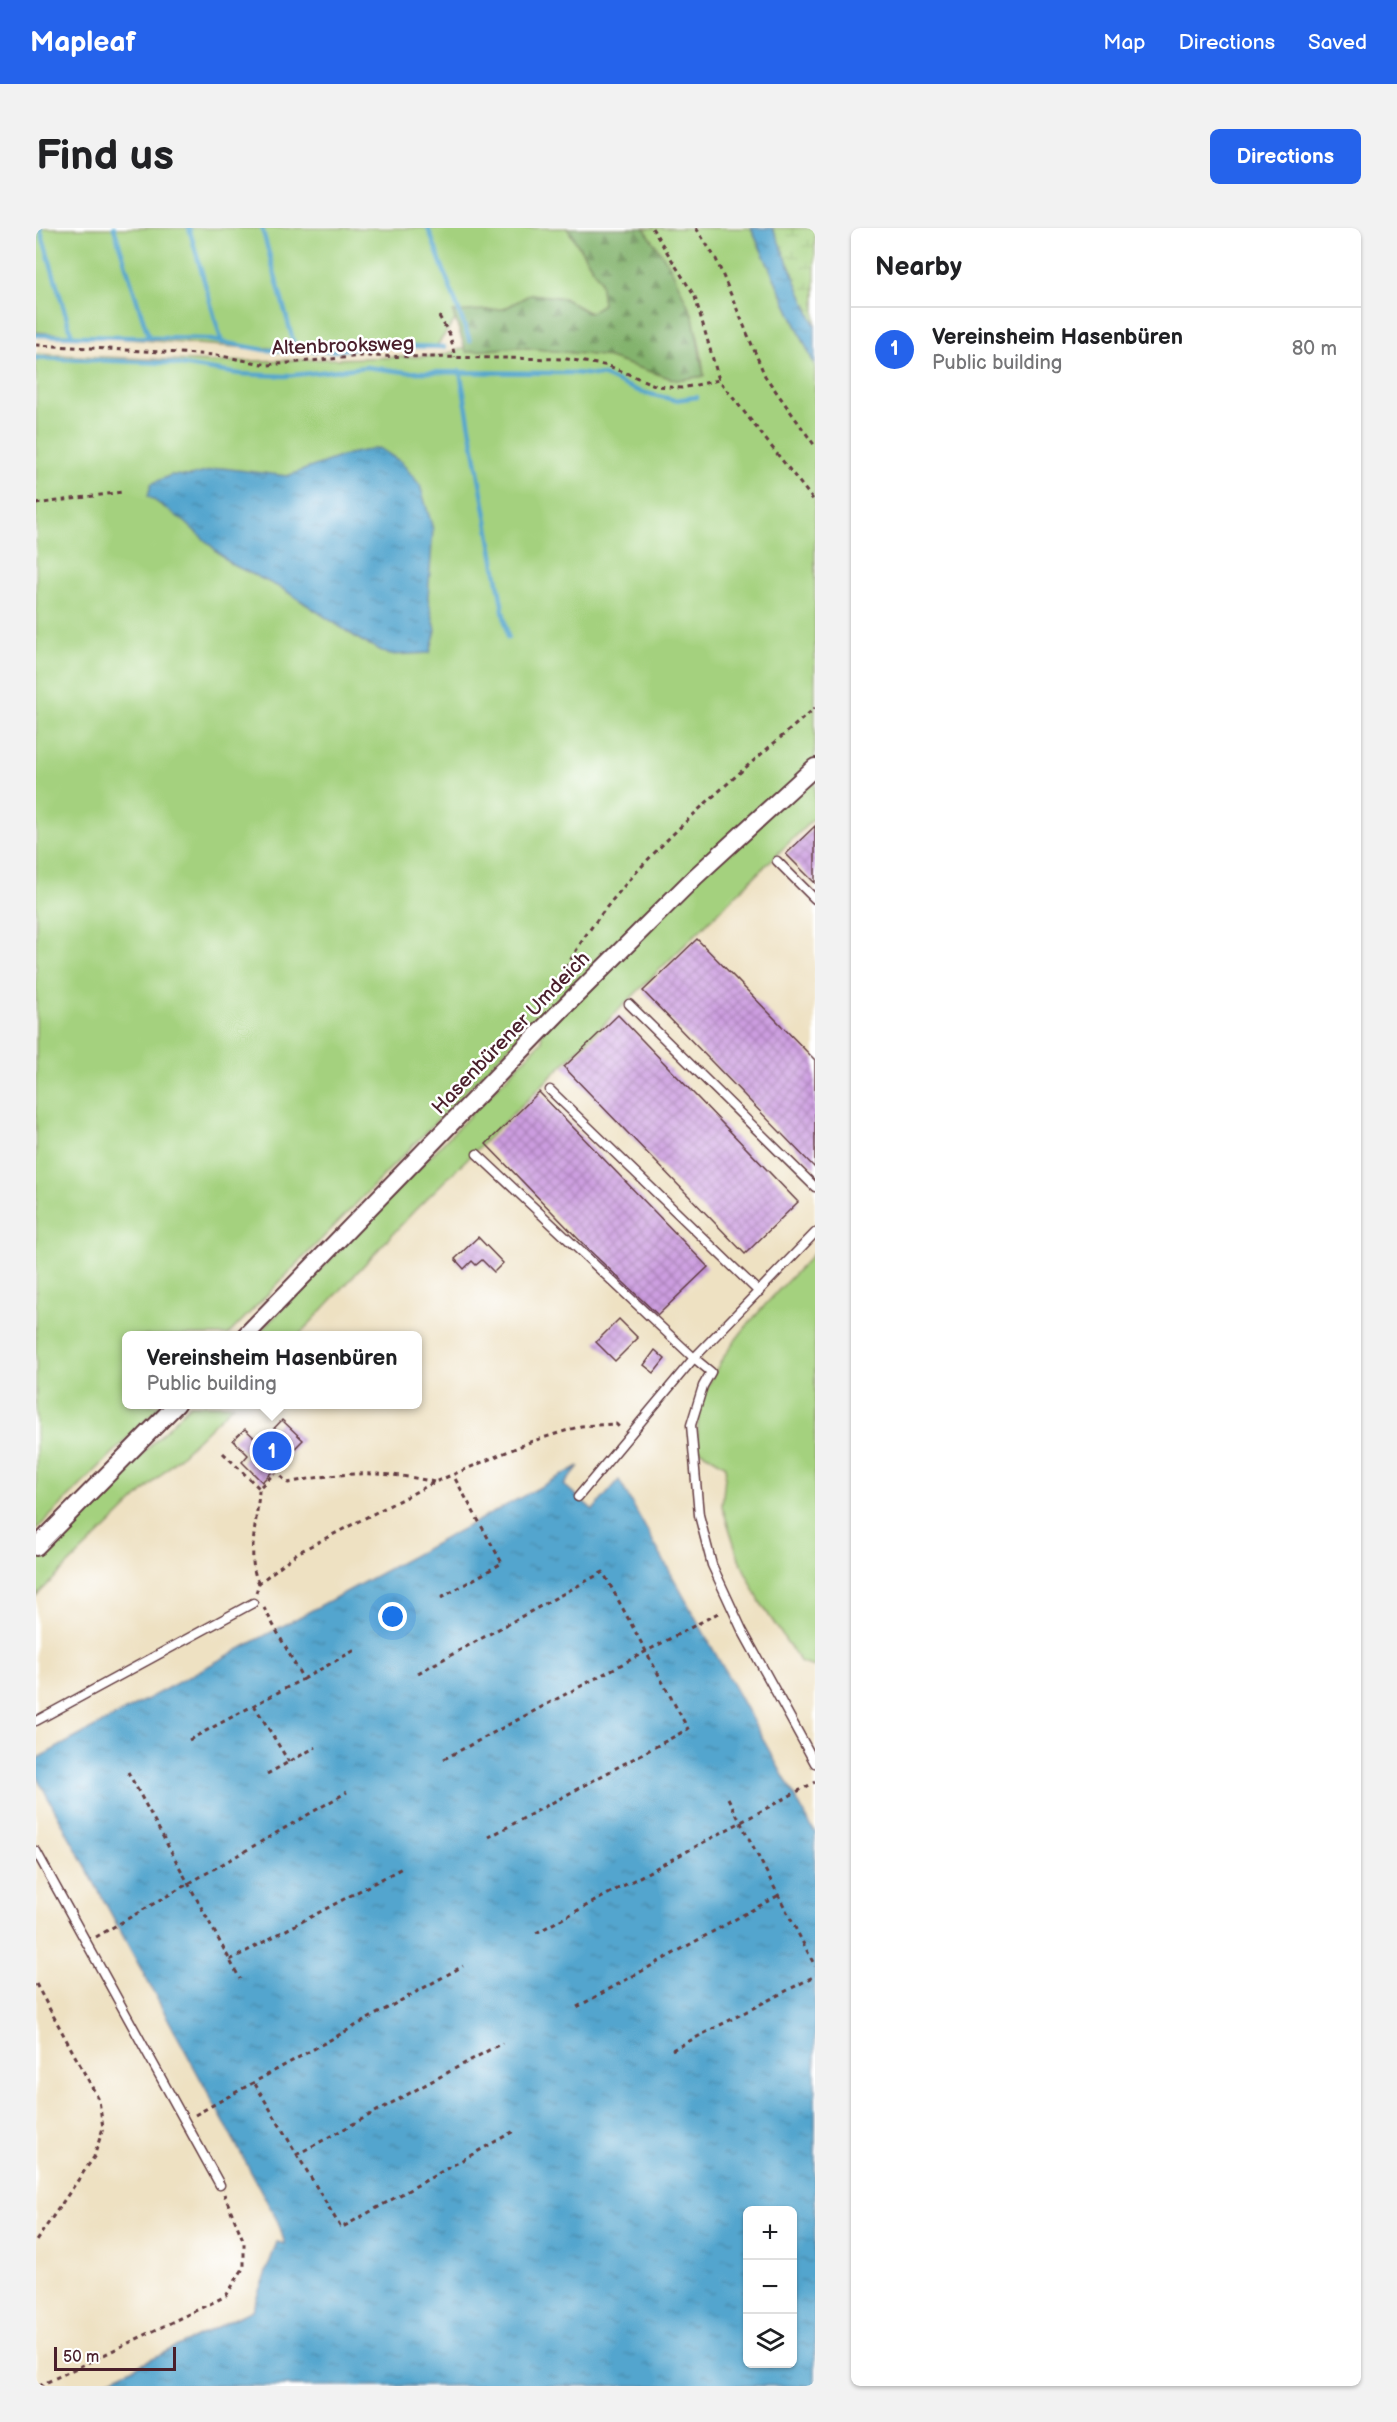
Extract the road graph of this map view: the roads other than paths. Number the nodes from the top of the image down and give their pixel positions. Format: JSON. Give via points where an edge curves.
{"nodes":[{"id":1,"x":815,"y":767,"type":"edge"},
{"id":2,"x":777,"y":861,"type":"dead end"},
{"id":3,"x":815,"y":899,"type":"edge"},
{"id":4,"x":629,"y":1004,"type":"dead end"},
{"id":5,"x":550,"y":1090,"type":"dead end"},
{"id":6,"x":477,"y":1154,"type":"dead end"},
{"id":7,"x":815,"y":1187,"type":"edge"},
{"id":8,"x":815,"y":1233,"type":"edge"},
{"id":9,"x":759,"y":1292,"type":"junction"},
{"id":10,"x":249,"y":1331,"type":"edge"},
{"id":11,"x":694,"y":1358,"type":"junction"},
{"id":12,"x":172,"y":1409,"type":"edge"},
{"id":13,"x":578,"y":1497,"type":"dead end"},
{"id":14,"x":36,"y":1546,"type":"edge"},
{"id":15,"x":253,"y":1603,"type":"road end"},
{"id":16,"x":36,"y":1721,"type":"edge"},
{"id":17,"x":815,"y":1763,"type":"edge"},
{"id":18,"x":36,"y":1851,"type":"edge"},
{"id":19,"x":220,"y":2185,"type":"road end"}],
"edges":[{"from":1,"to":10,"type":"street","name":"Hasenbürener Umdeich","via":[[703,870],[560,1011]]},
{"from":2,"to":3,"type":"lane"},
{"from":4,"to":7,"type":"lane"},
{"from":5,"to":9,"type":"lane"},
{"from":6,"to":11,"type":"lane"},
{"from":8,"to":9,"type":"lane"},
{"from":9,"to":11,"type":"lane"},
{"from":11,"to":13,"type":"lane"},
{"from":11,"to":17,"type":"lane","via":[[711,1372],[691,1425],[699,1515],[712,1565]]},
{"from":12,"to":14,"type":"street"},
{"from":15,"to":16,"type":"lane"},
{"from":18,"to":19,"type":"lane"}]}
